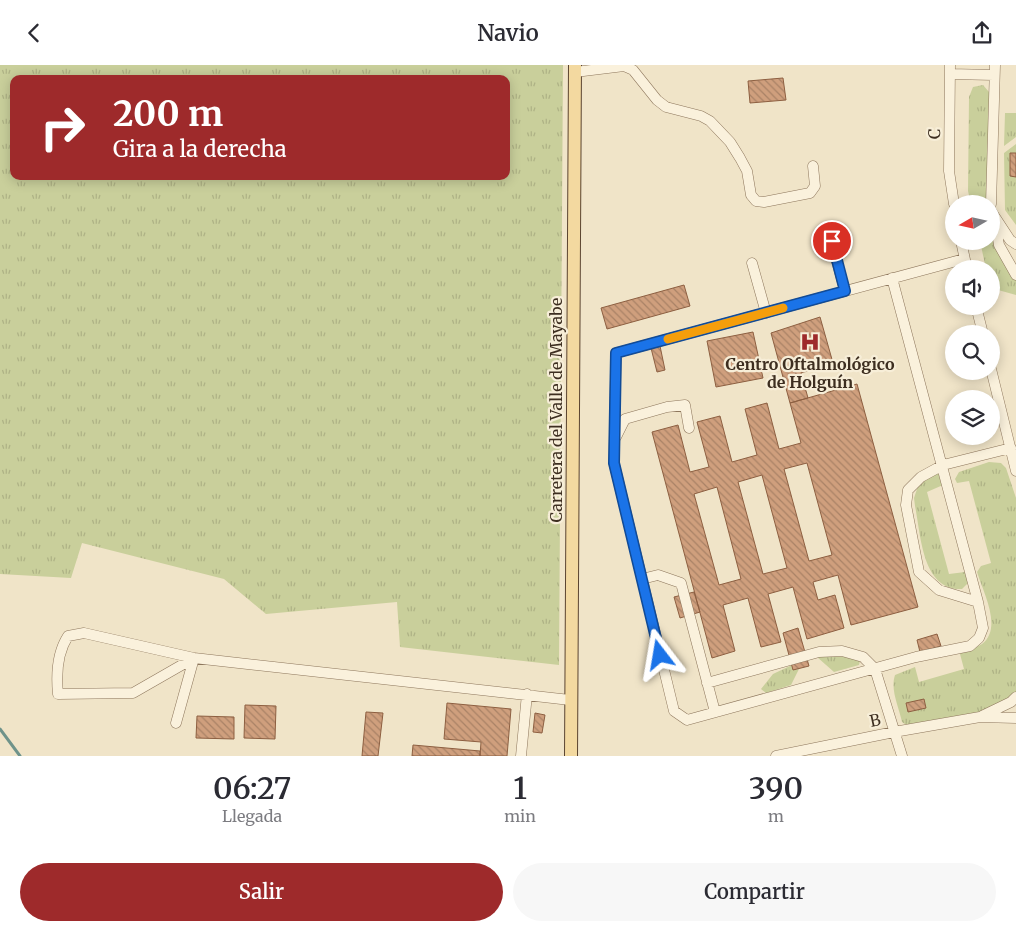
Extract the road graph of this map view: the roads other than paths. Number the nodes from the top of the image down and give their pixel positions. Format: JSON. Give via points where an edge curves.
{"nodes":[{"id":1,"x":629,"y":65,"type":"edge"},
{"id":2,"x":575,"y":68,"type":"edge"},
{"id":3,"x":950,"y":70,"type":"edge"},
{"id":4,"x":994,"y":70,"type":"edge"},
{"id":5,"x":813,"y":166,"type":"dead end"},
{"id":6,"x":953,"y":195,"type":"edge"},
{"id":7,"x":991,"y":195,"type":"edge"},
{"id":8,"x":1000,"y":226,"type":"edge"},
{"id":9,"x":832,"y":241,"type":"dead end"},
{"id":10,"x":1016,"y":243,"type":"edge"},
{"id":11,"x":1000,"y":247,"type":"edge"},
{"id":12,"x":752,"y":263,"type":"dead end"},
{"id":13,"x":945,"y":268,"type":"edge"},
{"id":14,"x":1016,"y":275,"type":"edge"},
{"id":15,"x":892,"y":278,"type":"junction"},
{"id":16,"x":845,"y":291,"type":"junction"},
{"id":17,"x":766,"y":313,"type":"junction"},
{"id":18,"x":994,"y":380,"type":"edge"},
{"id":19,"x":689,"y":427,"type":"dead end"},
{"id":20,"x":614,"y":440,"type":"junction"},
{"id":21,"x":1011,"y":448,"type":"junction"},
{"id":22,"x":943,"y":465,"type":"junction"},
{"id":23,"x":1016,"y":471,"type":"edge"},
{"id":24,"x":642,"y":579,"type":"junction"},
{"id":25,"x":978,"y":602,"type":"junction"},
{"id":26,"x":194,"y":658,"type":"junction"},
{"id":27,"x":875,"y":669,"type":"junction"},
{"id":28,"x":707,"y":683,"type":"junction"},
{"id":29,"x":527,"y":694,"type":"junction"},
{"id":30,"x":1016,"y":697,"type":"edge"},
{"id":31,"x":570,"y":700,"type":"junction"},
{"id":32,"x":715,"y":712,"type":"junction"},
{"id":33,"x":980,"y":717,"type":"junction"},
{"id":34,"x":1016,"y":717,"type":"edge"},
{"id":35,"x":176,"y":723,"type":"dead end"},
{"id":36,"x":894,"y":732,"type":"junction"},
{"id":37,"x":521,"y":756,"type":"edge"},
{"id":38,"x":571,"y":756,"type":"edge"},
{"id":39,"x":776,"y":756,"type":"edge"},
{"id":40,"x":902,"y":756,"type":"edge"}],
"edges":[{"from":1,"to":2,"type":"street"},
{"from":1,"to":5,"type":"street","via":[[666,107],[701,116],[720,129],[747,171],[751,195],[756,201],[810,193],[815,185]]},
{"from":2,"to":31,"type":"main road","name":"Carretera del Valle de Mayabe"},
{"from":3,"to":4,"type":"street"},
{"from":3,"to":6,"type":"street","name":"C","via":[[949,171]]},
{"from":4,"to":7,"type":"street"},
{"from":8,"to":10,"type":"street"},
{"from":9,"to":16,"type":"street"},
{"from":11,"to":14,"type":"street"},
{"from":12,"to":17,"type":"street"},
{"from":13,"to":15,"type":"street"},
{"from":15,"to":16,"type":"street"},
{"from":15,"to":22,"type":"street"},
{"from":16,"to":17,"type":"street"},
{"from":17,"to":20,"type":"street","via":[[616,353]]},
{"from":18,"to":21,"type":"street"},
{"from":19,"to":20,"type":"street","via":[[685,405],[667,407],[625,419]]},
{"from":20,"to":24,"type":"street","via":[[614,463]]},
{"from":21,"to":22,"type":"street"},
{"from":21,"to":23,"type":"street"},
{"from":22,"to":25,"type":"street"},
{"from":22,"to":25,"type":"street","via":[[921,477],[908,490],[906,505],[918,571],[939,590]]},
{"from":24,"to":28,"type":"street","via":[[658,575],[681,583]]},
{"from":24,"to":32,"type":"street","via":[[674,711],[687,720]]},
{"from":25,"to":27,"type":"street","via":[[983,628],[979,638],[970,645]]},
{"from":26,"to":26,"type":"street","via":[[75,633],[68,636],[62,646],[56,677],[58,693],[133,693]]},
{"from":26,"to":29,"type":"street"},
{"from":26,"to":35,"type":"street"},
{"from":27,"to":28,"type":"street","via":[[863,657],[842,651],[819,652]]},
{"from":27,"to":32,"type":"street"},
{"from":27,"to":36,"type":"street"},
{"from":28,"to":32,"type":"street"},
{"from":29,"to":31,"type":"street"},
{"from":29,"to":37,"type":"street"},
{"from":30,"to":33,"type":"street","name":"B"},
{"from":31,"to":38,"type":"main road","name":"Carretera del Valle de Mayabe"},
{"from":33,"to":34,"type":"street","name":"B"},
{"from":33,"to":36,"type":"street","name":"B"},
{"from":36,"to":39,"type":"street","name":"B"},
{"from":36,"to":40,"type":"street"}]}
